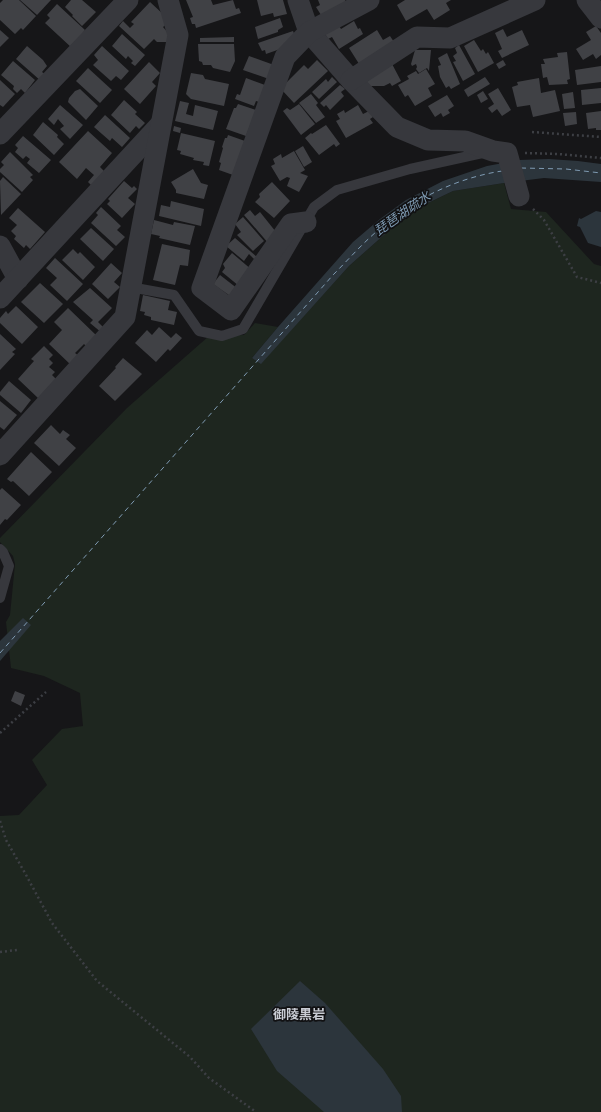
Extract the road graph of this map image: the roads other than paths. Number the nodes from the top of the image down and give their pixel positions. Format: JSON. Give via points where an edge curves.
{"nodes":[{"id":1,"x":128,"y":0,"type":"edge"},
{"id":2,"x":168,"y":0,"type":"edge"},
{"id":3,"x":298,"y":0,"type":"edge"},
{"id":4,"x":368,"y":0,"type":"edge"},
{"id":5,"x":535,"y":0,"type":"edge"},
{"id":6,"x":587,"y":0,"type":"edge"},
{"id":7,"x":601,"y":18,"type":"edge"},
{"id":8,"x":309,"y":32,"type":"junction"},
{"id":9,"x":351,"y":80,"type":"junction"},
{"id":10,"x":161,"y":124,"type":"junction"},
{"id":11,"x":0,"y":134,"type":"edge"},
{"id":12,"x":503,"y":153,"type":"junction"},
{"id":13,"x":519,"y":194,"type":"road end"},
{"id":14,"x":306,"y":222,"type":"junction"},
{"id":15,"x":0,"y":246,"type":"edge"},
{"id":16,"x":18,"y":279,"type":"junction"},
{"id":17,"x":130,"y":287,"type":"junction"},
{"id":18,"x":0,"y":298,"type":"edge"},
{"id":19,"x":0,"y":455,"type":"edge"},
{"id":20,"x":0,"y":549,"type":"edge"},
{"id":21,"x":0,"y":598,"type":"edge"}],
"edges":[{"from":1,"to":11,"type":"street"},
{"from":2,"to":10,"type":"street","via":[[178,35]]},
{"from":3,"to":8,"type":"street"},
{"from":4,"to":8,"type":"street"},
{"from":5,"to":9,"type":"street","via":[[450,38],[417,37]]},
{"from":6,"to":7,"type":"street"},
{"from":8,"to":9,"type":"street"},
{"from":8,"to":14,"type":"street","via":[[285,57],[202,288],[230,310],[291,224]]},
{"from":9,"to":12,"type":"street","via":[[397,127],[428,140],[465,140]]},
{"from":10,"to":16,"type":"street"},
{"from":10,"to":17,"type":"street"},
{"from":12,"to":13,"type":"street"},
{"from":12,"to":14,"type":"lane","via":[[410,169],[338,190],[314,207]]},
{"from":14,"to":17,"type":"lane","via":[[243,329],[222,336],[199,332],[174,295]]},
{"from":15,"to":16,"type":"street"},
{"from":16,"to":18,"type":"street"},
{"from":17,"to":19,"type":"street","via":[[125,317]]},
{"from":20,"to":21,"type":"lane","via":[[9,566]]}]}
